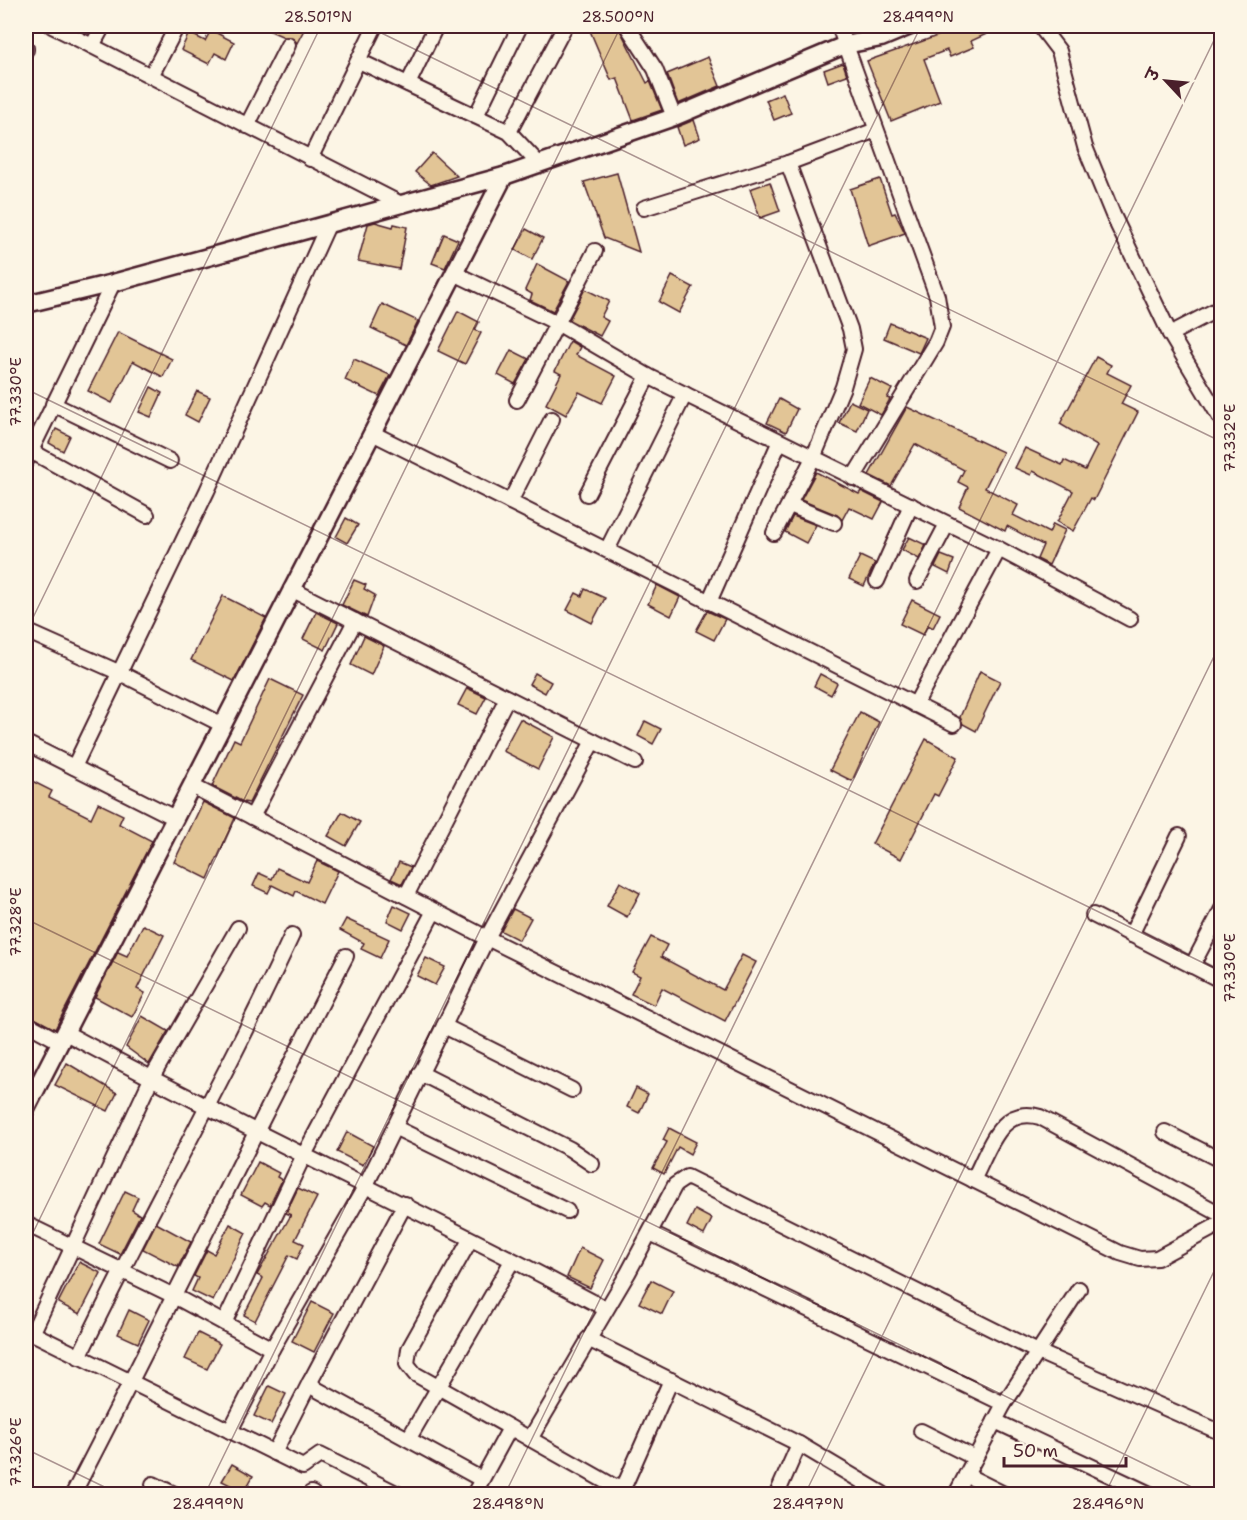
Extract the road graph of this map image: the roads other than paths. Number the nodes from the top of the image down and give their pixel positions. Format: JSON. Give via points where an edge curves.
{"nodes":[{"id":1,"x":52,"y":26,"type":"edge"},
{"id":2,"x":103,"y":26,"type":"edge"},
{"id":3,"x":177,"y":26,"type":"edge"},
{"id":4,"x":375,"y":26,"type":"edge"},
{"id":5,"x":436,"y":26,"type":"edge"},
{"id":6,"x":520,"y":26,"type":"edge"},
{"id":7,"x":565,"y":26,"type":"edge"},
{"id":8,"x":627,"y":26,"type":"edge"},
{"id":9,"x":839,"y":26,"type":"edge"},
{"id":10,"x":910,"y":26,"type":"edge"},
{"id":11,"x":1040,"y":26,"type":"edge"},
{"id":12,"x":288,"y":45,"type":"dead end"},
{"id":13,"x":845,"y":45,"type":"junction"},
{"id":14,"x":93,"y":46,"type":"junction"},
{"id":15,"x":359,"y":61,"type":"junction"},
{"id":16,"x":151,"y":76,"type":"junction"},
{"id":17,"x":408,"y":84,"type":"junction"},
{"id":18,"x":476,"y":116,"type":"junction"},
{"id":19,"x":674,"y":117,"type":"junction"},
{"id":20,"x":247,"y":126,"type":"junction"},
{"id":21,"x":876,"y":130,"type":"junction"},
{"id":22,"x":509,"y":132,"type":"junction"},
{"id":23,"x":310,"y":159,"type":"junction"},
{"id":24,"x":788,"y":163,"type":"junction"},
{"id":25,"x":539,"y":164,"type":"junction"},
{"id":26,"x":504,"y":176,"type":"junction"},
{"id":27,"x":403,"y":205,"type":"junction"},
{"id":28,"x":644,"y":208,"type":"dead end"},
{"id":29,"x":328,"y":225,"type":"junction"},
{"id":30,"x":595,"y":250,"type":"dead end"},
{"id":31,"x":454,"y":273,"type":"junction"},
{"id":32,"x":113,"y":283,"type":"junction"},
{"id":33,"x":26,"y":304,"type":"edge"},
{"id":34,"x":1221,"y":307,"type":"edge"},
{"id":35,"x":557,"y":323,"type":"junction"},
{"id":36,"x":1170,"y":334,"type":"junction"},
{"id":37,"x":648,"y":376,"type":"junction"},
{"id":38,"x":686,"y":394,"type":"junction"},
{"id":39,"x":517,"y":400,"type":"dead end"},
{"id":40,"x":54,"y":404,"type":"junction"},
{"id":41,"x":552,"y":419,"type":"dead end"},
{"id":42,"x":1221,"y":422,"type":"edge"},
{"id":43,"x":372,"y":433,"type":"junction"},
{"id":44,"x":779,"y":443,"type":"junction"},
{"id":45,"x":28,"y":456,"type":"edge"},
{"id":46,"x":813,"y":458,"type":"junction"},
{"id":47,"x":170,"y":461,"type":"dead end"},
{"id":48,"x":853,"y":478,"type":"junction"},
{"id":49,"x":587,"y":494,"type":"dead end"},
{"id":50,"x":510,"y":502,"type":"junction"},
{"id":51,"x":790,"y":505,"type":"junction"},
{"id":52,"x":911,"y":505,"type":"junction"},
{"id":53,"x":147,"y":515,"type":"dead end"},
{"id":54,"x":834,"y":523,"type":"dead end"},
{"id":55,"x":947,"y":524,"type":"junction"},
{"id":56,"x":774,"y":533,"type":"dead end"},
{"id":57,"x":999,"y":549,"type":"junction"},
{"id":58,"x":607,"y":550,"type":"junction"},
{"id":59,"x":878,"y":581,"type":"dead end"},
{"id":60,"x":917,"y":581,"type":"dead end"},
{"id":61,"x":291,"y":589,"type":"junction"},
{"id":62,"x":710,"y":602,"type":"junction"},
{"id":63,"x":1130,"y":619,"type":"dead end"},
{"id":64,"x":355,"y":621,"type":"junction"},
{"id":65,"x":26,"y":631,"type":"edge"},
{"id":66,"x":118,"y":672,"type":"junction"},
{"id":67,"x":507,"y":698,"type":"junction"},
{"id":68,"x":915,"y":705,"type":"junction"},
{"id":69,"x":223,"y":724,"type":"junction"},
{"id":70,"x":954,"y":724,"type":"dead end"},
{"id":71,"x":593,"y":741,"type":"junction"},
{"id":72,"x":26,"y":743,"type":"edge"},
{"id":73,"x":635,"y":762,"type":"dead end"},
{"id":74,"x":74,"y":767,"type":"junction"},
{"id":75,"x":192,"y":786,"type":"junction"},
{"id":76,"x":252,"y":817,"type":"junction"},
{"id":77,"x":175,"y":818,"type":"junction"},
{"id":78,"x":1179,"y":836,"type":"dead end"},
{"id":79,"x":406,"y":896,"type":"junction"},
{"id":80,"x":1221,"y":909,"type":"edge"},
{"id":81,"x":434,"y":911,"type":"junction"},
{"id":82,"x":1093,"y":915,"type":"dead end"},
{"id":83,"x":238,"y":928,"type":"dead end"},
{"id":84,"x":292,"y":935,"type":"dead end"},
{"id":85,"x":1131,"y":935,"type":"junction"},
{"id":86,"x":487,"y":938,"type":"junction"},
{"id":87,"x":346,"y":956,"type":"dead end"},
{"id":88,"x":1192,"y":966,"type":"junction"},
{"id":89,"x":1221,"y":981,"type":"edge"},
{"id":90,"x":26,"y":1023,"type":"edge"},
{"id":91,"x":444,"y":1026,"type":"junction"},
{"id":92,"x":64,"y":1037,"type":"junction"},
{"id":93,"x":420,"y":1073,"type":"junction"},
{"id":94,"x":151,"y":1079,"type":"junction"},
{"id":95,"x":572,"y":1090,"type":"dead end"},
{"id":96,"x":204,"y":1107,"type":"junction"},
{"id":97,"x":26,"y":1109,"type":"edge"},
{"id":98,"x":394,"y":1127,"type":"junction"},
{"id":99,"x":254,"y":1132,"type":"junction"},
{"id":100,"x":1165,"y":1132,"type":"dead end"},
{"id":101,"x":303,"y":1156,"type":"junction"},
{"id":102,"x":1221,"y":1161,"type":"edge"},
{"id":103,"x":592,"y":1164,"type":"dead end"},
{"id":104,"x":973,"y":1180,"type":"junction"},
{"id":105,"x":365,"y":1186,"type":"junction"},
{"id":106,"x":405,"y":1204,"type":"junction"},
{"id":107,"x":567,"y":1211,"type":"dead end"},
{"id":108,"x":1221,"y":1215,"type":"edge"},
{"id":109,"x":1221,"y":1223,"type":"edge"},
{"id":110,"x":26,"y":1224,"type":"edge"},
{"id":111,"x":650,"y":1233,"type":"junction"},
{"id":112,"x":470,"y":1240,"type":"junction"},
{"id":113,"x":74,"y":1246,"type":"junction"},
{"id":114,"x":512,"y":1261,"type":"junction"},
{"id":115,"x":121,"y":1270,"type":"junction"},
{"id":116,"x":1079,"y":1289,"type":"dead end"},
{"id":117,"x":174,"y":1296,"type":"junction"},
{"id":118,"x":606,"y":1309,"type":"junction"},
{"id":119,"x":224,"y":1323,"type":"junction"},
{"id":120,"x":28,"y":1332,"type":"edge"},
{"id":121,"x":588,"y":1339,"type":"junction"},
{"id":122,"x":272,"y":1349,"type":"junction"},
{"id":123,"x":1038,"y":1352,"type":"junction"},
{"id":124,"x":79,"y":1357,"type":"junction"},
{"id":125,"x":671,"y":1380,"type":"junction"},
{"id":126,"x":310,"y":1382,"type":"junction"},
{"id":127,"x":131,"y":1383,"type":"junction"},
{"id":128,"x":439,"y":1389,"type":"junction"},
{"id":129,"x":1004,"y":1404,"type":"junction"},
{"id":130,"x":995,"y":1421,"type":"junction"},
{"id":131,"x":510,"y":1428,"type":"junction"},
{"id":132,"x":230,"y":1431,"type":"junction"},
{"id":133,"x":921,"y":1431,"type":"dead end"},
{"id":134,"x":1221,"y":1433,"type":"edge"},
{"id":135,"x":409,"y":1438,"type":"junction"},
{"id":136,"x":530,"y":1439,"type":"junction"},
{"id":137,"x":799,"y":1444,"type":"junction"},
{"id":138,"x":274,"y":1453,"type":"junction"},
{"id":139,"x":975,"y":1458,"type":"junction"},
{"id":140,"x":966,"y":1474,"type":"junction"},
{"id":141,"x":481,"y":1479,"type":"junction"},
{"id":142,"x":153,"y":1484,"type":"dead end"},
{"id":143,"x":621,"y":1491,"type":"edge"},
{"id":144,"x":73,"y":1494,"type":"edge"},
{"id":145,"x":174,"y":1494,"type":"edge"},
{"id":146,"x":398,"y":1494,"type":"edge"},
{"id":147,"x":474,"y":1494,"type":"edge"},
{"id":148,"x":777,"y":1494,"type":"edge"},
{"id":149,"x":883,"y":1494,"type":"edge"},
{"id":150,"x":956,"y":1494,"type":"edge"},
{"id":151,"x":1004,"y":1494,"type":"edge"},
{"id":152,"x":1150,"y":1494,"type":"edge"}],
"edges":[{"from":1,"to":14,"type":"street"},
{"from":2,"to":14,"type":"street"},
{"from":3,"to":16,"type":"street"},
{"from":4,"to":15,"type":"street"},
{"from":5,"to":17,"type":"street"},
{"from":6,"to":18,"type":"street"},
{"from":7,"to":22,"type":"street"},
{"from":8,"to":19,"type":"street","via":[[655,69]]},
{"from":9,"to":13,"type":"street"},
{"from":10,"to":13,"type":"street","via":[[881,38]]},
{"from":11,"to":36,"type":"street","via":[[1059,51],[1085,147]]},
{"from":12,"to":20,"type":"street"},
{"from":13,"to":19,"type":"street"},
{"from":13,"to":21,"type":"street"},
{"from":14,"to":16,"type":"street"},
{"from":15,"to":17,"type":"street"},
{"from":15,"to":23,"type":"street"},
{"from":16,"to":20,"type":"street"},
{"from":17,"to":18,"type":"street"},
{"from":18,"to":22,"type":"street"},
{"from":19,"to":25,"type":"street"},
{"from":20,"to":23,"type":"street"},
{"from":21,"to":24,"type":"street"},
{"from":21,"to":48,"type":"street","via":[[937,296],[942,327]]},
{"from":22,"to":25,"type":"street"},
{"from":23,"to":27,"type":"street"},
{"from":24,"to":28,"type":"street"},
{"from":24,"to":46,"type":"street","via":[[854,349],[843,387]]},
{"from":25,"to":26,"type":"street"},
{"from":26,"to":27,"type":"street"},
{"from":26,"to":31,"type":"street"},
{"from":27,"to":29,"type":"street"},
{"from":29,"to":32,"type":"street"},
{"from":29,"to":66,"type":"street","via":[[207,491]]},
{"from":30,"to":35,"type":"street"},
{"from":31,"to":35,"type":"street"},
{"from":31,"to":43,"type":"street"},
{"from":32,"to":33,"type":"street"},
{"from":32,"to":40,"type":"street"},
{"from":34,"to":36,"type":"street"},
{"from":35,"to":37,"type":"street"},
{"from":35,"to":39,"type":"street"},
{"from":36,"to":42,"type":"street"},
{"from":37,"to":38,"type":"street"},
{"from":37,"to":49,"type":"street"},
{"from":38,"to":44,"type":"street"},
{"from":38,"to":58,"type":"street"},
{"from":40,"to":45,"type":"street"},
{"from":40,"to":47,"type":"street"},
{"from":41,"to":50,"type":"street"},
{"from":43,"to":50,"type":"street"},
{"from":43,"to":61,"type":"street"},
{"from":44,"to":46,"type":"street"},
{"from":44,"to":62,"type":"street"},
{"from":45,"to":53,"type":"street"},
{"from":46,"to":48,"type":"street"},
{"from":46,"to":51,"type":"street"},
{"from":48,"to":52,"type":"street"},
{"from":50,"to":58,"type":"street"},
{"from":51,"to":54,"type":"street"},
{"from":51,"to":56,"type":"street"},
{"from":52,"to":55,"type":"street"},
{"from":52,"to":59,"type":"street"},
{"from":55,"to":57,"type":"street"},
{"from":55,"to":60,"type":"street"},
{"from":57,"to":63,"type":"street"},
{"from":57,"to":68,"type":"street"},
{"from":58,"to":62,"type":"street"},
{"from":61,"to":64,"type":"street"},
{"from":61,"to":69,"type":"street"},
{"from":62,"to":68,"type":"street"},
{"from":64,"to":67,"type":"street"},
{"from":64,"to":76,"type":"street"},
{"from":65,"to":66,"type":"street"},
{"from":66,"to":69,"type":"street"},
{"from":66,"to":74,"type":"street"},
{"from":67,"to":71,"type":"street"},
{"from":67,"to":79,"type":"street"},
{"from":68,"to":70,"type":"street"},
{"from":69,"to":75,"type":"street"},
{"from":71,"to":73,"type":"street"},
{"from":71,"to":86,"type":"street"},
{"from":72,"to":74,"type":"street"},
{"from":74,"to":77,"type":"street"},
{"from":75,"to":76,"type":"street"},
{"from":75,"to":77,"type":"street"},
{"from":76,"to":79,"type":"street"},
{"from":77,"to":92,"type":"street"},
{"from":78,"to":85,"type":"street"},
{"from":79,"to":81,"type":"street"},
{"from":80,"to":88,"type":"street"},
{"from":81,"to":86,"type":"street"},
{"from":81,"to":101,"type":"street"},
{"from":82,"to":85,"type":"street"},
{"from":83,"to":94,"type":"street"},
{"from":84,"to":96,"type":"street","via":[[256,1014]]},
{"from":85,"to":88,"type":"street"},
{"from":86,"to":91,"type":"street"},
{"from":86,"to":104,"type":"street"},
{"from":87,"to":99,"type":"street"},
{"from":88,"to":89,"type":"street"},
{"from":90,"to":92,"type":"street"},
{"from":91,"to":93,"type":"street"},
{"from":91,"to":95,"type":"street"},
{"from":92,"to":94,"type":"street"},
{"from":92,"to":97,"type":"street"},
{"from":93,"to":98,"type":"street"},
{"from":93,"to":103,"type":"street"},
{"from":94,"to":96,"type":"street"},
{"from":94,"to":113,"type":"street"},
{"from":96,"to":99,"type":"street"},
{"from":96,"to":115,"type":"street"},
{"from":98,"to":105,"type":"street"},
{"from":98,"to":107,"type":"street"},
{"from":99,"to":101,"type":"street"},
{"from":99,"to":117,"type":"street"},
{"from":100,"to":102,"type":"street"},
{"from":101,"to":105,"type":"street"},
{"from":101,"to":119,"type":"street"},
{"from":104,"to":108,"type":"street","via":[[1001,1127],[1009,1118],[1027,1113]]},
{"from":104,"to":109,"type":"street","via":[[1120,1253],[1140,1259],[1168,1253]]},
{"from":105,"to":106,"type":"street"},
{"from":105,"to":122,"type":"street"},
{"from":106,"to":112,"type":"street"},
{"from":106,"to":126,"type":"street"},
{"from":110,"to":113,"type":"street"},
{"from":111,"to":118,"type":"street"},
{"from":111,"to":123,"type":"street","via":[[675,1185],[687,1177]]},
{"from":111,"to":129,"type":"street"},
{"from":112,"to":114,"type":"street"},
{"from":112,"to":128,"type":"street","via":[[409,1349],[409,1369]]},
{"from":113,"to":115,"type":"street"},
{"from":113,"to":120,"type":"street"},
{"from":114,"to":118,"type":"street"},
{"from":114,"to":128,"type":"street"},
{"from":115,"to":117,"type":"street"},
{"from":115,"to":124,"type":"street"},
{"from":116,"to":123,"type":"street"},
{"from":117,"to":119,"type":"street"},
{"from":117,"to":127,"type":"street"},
{"from":118,"to":121,"type":"street"},
{"from":119,"to":122,"type":"street"},
{"from":120,"to":124,"type":"street"},
{"from":121,"to":125,"type":"street"},
{"from":121,"to":136,"type":"street"},
{"from":122,"to":132,"type":"street"},
{"from":123,"to":129,"type":"street"},
{"from":123,"to":134,"type":"street"},
{"from":124,"to":127,"type":"street"},
{"from":125,"to":137,"type":"street"},
{"from":125,"to":143,"type":"street"},
{"from":126,"to":135,"type":"street","via":[[316,1389]]},
{"from":126,"to":138,"type":"street"},
{"from":127,"to":132,"type":"street"},
{"from":127,"to":144,"type":"street"},
{"from":128,"to":131,"type":"street"},
{"from":128,"to":135,"type":"street"},
{"from":129,"to":130,"type":"street"},
{"from":130,"to":139,"type":"street"},
{"from":130,"to":152,"type":"street"},
{"from":131,"to":136,"type":"street"},
{"from":131,"to":141,"type":"street"},
{"from":132,"to":138,"type":"street"},
{"from":133,"to":139,"type":"street"},
{"from":135,"to":141,"type":"street"},
{"from":136,"to":143,"type":"street"},
{"from":137,"to":148,"type":"street"},
{"from":137,"to":149,"type":"street"},
{"from":138,"to":146,"type":"street","via":[[303,1467],[320,1455]]},
{"from":139,"to":140,"type":"street"},
{"from":140,"to":150,"type":"street"},
{"from":140,"to":151,"type":"street"},
{"from":141,"to":147,"type":"street"},
{"from":142,"to":145,"type":"street"}]}
